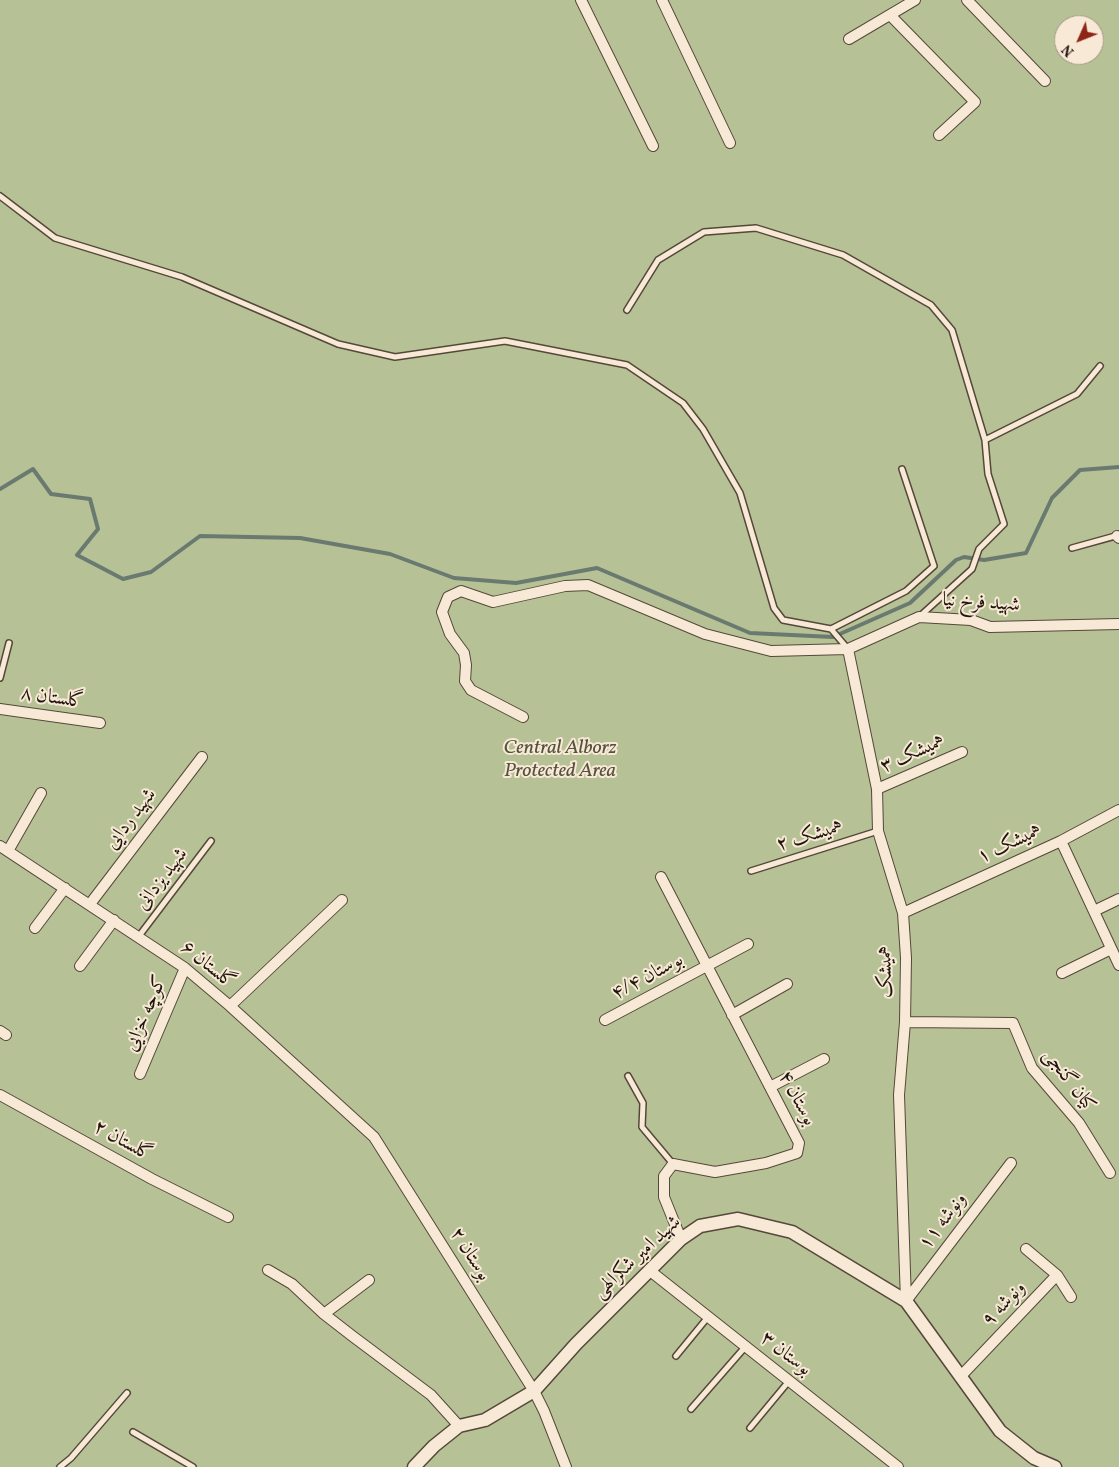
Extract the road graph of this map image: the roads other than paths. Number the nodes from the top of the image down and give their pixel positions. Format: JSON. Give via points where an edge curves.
{"nodes":[{"id":1,"x":581,"y":0,"type":"edge"},
{"id":2,"x":662,"y":0,"type":"edge"},
{"id":3,"x":967,"y":0,"type":"edge"},
{"id":4,"x":912,"y":1,"type":"edge"},
{"id":5,"x":890,"y":15,"type":"junction"},
{"id":6,"x":850,"y":39,"type":"dead end"},
{"id":7,"x":1045,"y":81,"type":"dead end"},
{"id":8,"x":939,"y":135,"type":"dead end"},
{"id":9,"x":730,"y":143,"type":"dead end"},
{"id":10,"x":653,"y":146,"type":"dead end"},
{"id":11,"x":0,"y":196,"type":"edge"},
{"id":12,"x":627,"y":310,"type":"dead end"},
{"id":13,"x":1100,"y":366,"type":"dead end"},
{"id":14,"x":985,"y":440,"type":"junction"},
{"id":15,"x":902,"y":469,"type":"dead end"},
{"id":16,"x":1118,"y":536,"type":"edge"},
{"id":17,"x":1072,"y":548,"type":"dead end"},
{"id":18,"x":919,"y":617,"type":"junction"},
{"id":19,"x":1119,"y":624,"type":"edge"},
{"id":20,"x":831,"y":629,"type":"junction"},
{"id":21,"x":9,"y":643,"type":"dead end"},
{"id":22,"x":845,"y":645,"type":"junction"},
{"id":23,"x":0,"y":678,"type":"edge"},
{"id":24,"x":0,"y":709,"type":"edge"},
{"id":25,"x":523,"y":717,"type":"dead end"},
{"id":26,"x":100,"y":723,"type":"dead end"},
{"id":27,"x":962,"y":752,"type":"dead end"},
{"id":28,"x":202,"y":758,"type":"dead end"},
{"id":29,"x":877,"y":790,"type":"junction"},
{"id":30,"x":41,"y":792,"type":"dead end"},
{"id":31,"x":1119,"y":810,"type":"edge"},
{"id":32,"x":878,"y":831,"type":"junction"},
{"id":33,"x":211,"y":841,"type":"dead end"},
{"id":34,"x":1061,"y":841,"type":"junction"},
{"id":35,"x":4,"y":848,"type":"edge"},
{"id":36,"x":751,"y":871,"type":"dead end"},
{"id":37,"x":661,"y":877,"type":"dead end"},
{"id":38,"x":65,"y":888,"type":"junction"},
{"id":39,"x":1119,"y":899,"type":"edge"},
{"id":40,"x":342,"y":900,"type":"dead end"},
{"id":41,"x":90,"y":904,"type":"junction"},
{"id":42,"x":1094,"y":910,"type":"junction"},
{"id":43,"x":903,"y":913,"type":"junction"},
{"id":44,"x":114,"y":920,"type":"junction"},
{"id":45,"x":36,"y":928,"type":"dead end"},
{"id":46,"x":139,"y":936,"type":"junction"},
{"id":47,"x":748,"y":944,"type":"dead end"},
{"id":48,"x":1111,"y":949,"type":"junction"},
{"id":49,"x":1119,"y":965,"type":"edge"},
{"id":50,"x":80,"y":966,"type":"dead end"},
{"id":51,"x":707,"y":966,"type":"junction"},
{"id":52,"x":185,"y":968,"type":"junction"},
{"id":53,"x":1062,"y":973,"type":"dead end"},
{"id":54,"x":787,"y":984,"type":"dead end"},
{"id":55,"x":230,"y":1006,"type":"junction"},
{"id":56,"x":732,"y":1016,"type":"junction"},
{"id":57,"x":605,"y":1020,"type":"dead end"},
{"id":58,"x":905,"y":1022,"type":"junction"},
{"id":59,"x":824,"y":1059,"type":"dead end"},
{"id":60,"x":140,"y":1074,"type":"dead end"},
{"id":61,"x":628,"y":1076,"type":"dead end"},
{"id":62,"x":770,"y":1087,"type":"junction"},
{"id":63,"x":0,"y":1095,"type":"edge"},
{"id":64,"x":374,"y":1137,"type":"joint"},
{"id":65,"x":1011,"y":1163,"type":"dead end"},
{"id":66,"x":673,"y":1164,"type":"junction"},
{"id":67,"x":1110,"y":1173,"type":"dead end"},
{"id":68,"x":228,"y":1217,"type":"dead end"},
{"id":69,"x":681,"y":1239,"type":"junction"},
{"id":70,"x":1026,"y":1249,"type":"dead end"},
{"id":71,"x":268,"y":1270,"type":"dead end"},
{"id":72,"x":649,"y":1270,"type":"junction"},
{"id":73,"x":1057,"y":1275,"type":"junction"},
{"id":74,"x":370,"y":1280,"type":"dead end"},
{"id":75,"x":1071,"y":1297,"type":"dead end"},
{"id":76,"x":906,"y":1302,"type":"junction"},
{"id":77,"x":324,"y":1314,"type":"junction"},
{"id":78,"x":708,"y":1317,"type":"junction"},
{"id":79,"x":746,"y":1346,"type":"junction"},
{"id":80,"x":676,"y":1356,"type":"dead end"},
{"id":81,"x":960,"y":1377,"type":"junction"},
{"id":82,"x":789,"y":1381,"type":"junction"},
{"id":83,"x":534,"y":1391,"type":"junction"},
{"id":84,"x":126,"y":1393,"type":"dead end"},
{"id":85,"x":691,"y":1410,"type":"dead end"},
{"id":86,"x":459,"y":1426,"type":"junction"},
{"id":87,"x":750,"y":1428,"type":"dead end"},
{"id":88,"x":133,"y":1432,"type":"dead end"},
{"id":89,"x":184,"y":1464,"type":"edge"},
{"id":90,"x":60,"y":1467,"type":"edge"},
{"id":91,"x":193,"y":1467,"type":"edge"},
{"id":92,"x":414,"y":1467,"type":"edge"},
{"id":93,"x":566,"y":1467,"type":"edge"},
{"id":94,"x":898,"y":1467,"type":"edge"},
{"id":95,"x":1056,"y":1467,"type":"edge"}],
"edges":[{"from":1,"to":10,"type":"street"},
{"from":2,"to":9,"type":"street"},
{"from":3,"to":7,"type":"street"},
{"from":4,"to":5,"type":"street"},
{"from":5,"to":6,"type":"street"},
{"from":5,"to":8,"type":"street","via":[[975,102]]},
{"from":11,"to":20,"type":"lane","via":[[54,238],[182,277],[338,344],[395,357],[505,341],[627,365],[683,403],[703,429],[740,493],[774,608],[783,620]]},
{"from":12,"to":14,"type":"lane","via":[[658,260],[704,232],[756,228],[843,255],[931,305],[952,330]]},
{"from":13,"to":14,"type":"lane","via":[[1077,394]]},
{"from":14,"to":18,"type":"lane","via":[[988,474],[1004,524],[979,549],[972,568]]},
{"from":15,"to":20,"type":"lane","via":[[934,566],[906,591]]},
{"from":16,"to":17,"type":"lane"},
{"from":18,"to":19,"type":"street","name":"شهید فرخ نیا","via":[[971,620],[990,626]]},
{"from":18,"to":22,"type":"street","name":"شهید فرخ نیا"},
{"from":20,"to":22,"type":"lane"},
{"from":21,"to":23,"type":"lane"},
{"from":22,"to":25,"type":"street","via":[[771,651],[705,634],[588,585],[565,586],[493,602],[461,591],[448,597],[442,612],[450,634],[464,653],[465,681],[471,690]]},
{"from":22,"to":29,"type":"street","name":"همیشک"},
{"from":24,"to":26,"type":"street","name":"گلستان ۸"},
{"from":27,"to":29,"type":"street","name":"همیشک ۳"},
{"from":28,"to":41,"type":"street","name":"شهید ردایی"},
{"from":29,"to":32,"type":"street","name":"همیشک"},
{"from":30,"to":35,"type":"street"},
{"from":31,"to":34,"type":"street"},
{"from":32,"to":36,"type":"lane","name":"همیشک ۲"},
{"from":32,"to":43,"type":"street","name":"همیشک"},
{"from":33,"to":46,"type":"lane","name":"شهید یزدانی"},
{"from":34,"to":42,"type":"street","name":"همیشک ۱"},
{"from":34,"to":43,"type":"street","name":"همیشک ۱"},
{"from":35,"to":38,"type":"street","name":"گلستان ۶"},
{"from":37,"to":51,"type":"street","name":"بوستان ۴"},
{"from":38,"to":41,"type":"street","name":"گلستان ۶"},
{"from":38,"to":45,"type":"street"},
{"from":39,"to":42,"type":"street"},
{"from":40,"to":55,"type":"street"},
{"from":41,"to":44,"type":"street","name":"گلستان ۶"},
{"from":42,"to":48,"type":"street","name":"همیشک ۱"},
{"from":43,"to":58,"type":"street","name":"همیشک"},
{"from":44,"to":46,"type":"street","name":"گلستان ۶"},
{"from":44,"to":50,"type":"street"},
{"from":46,"to":52,"type":"street","name":"گلستان ۶"},
{"from":47,"to":51,"type":"street","name":"بوستان ۴/۴"},
{"from":48,"to":49,"type":"street","name":"همیشک ۱"},
{"from":48,"to":53,"type":"street"},
{"from":51,"to":56,"type":"street","name":"بوستان ۴"},
{"from":51,"to":57,"type":"street","name":"بوستان ۴/۴"},
{"from":52,"to":55,"type":"street","name":"گلستان ۶"},
{"from":52,"to":60,"type":"street","name":"کوچه خزایی"},
{"from":54,"to":56,"type":"street"},
{"from":55,"to":64,"type":"street","name":"گلستان ۶"},
{"from":56,"to":62,"type":"street","name":"بوستان ۴"},
{"from":58,"to":67,"type":"street","name":"کیان گنجی","via":[[1012,1023],[1032,1068],[1079,1123]]},
{"from":58,"to":76,"type":"street","name":"همیشک","via":[[899,1096]]},
{"from":59,"to":62,"type":"street"},
{"from":61,"to":66,"type":"lane","via":[[643,1104],[642,1127]]},
{"from":62,"to":66,"type":"street","name":"بوستان ۴","via":[[799,1143],[797,1153],[766,1163],[715,1172]]},
{"from":63,"to":68,"type":"street","name":"گلستان ۲"},
{"from":64,"to":83,"type":"street","name":"بوستان ۲"},
{"from":65,"to":76,"type":"street","name":"ونوشه ۱۱"},
{"from":66,"to":69,"type":"street","via":[[664,1176],[664,1197]]},
{"from":69,"to":72,"type":"street","name":"شهید امیر شکرالهی"},
{"from":69,"to":76,"type":"street","name":"شهید امیر شکرالهی","via":[[700,1226],[738,1219],[792,1232]]},
{"from":70,"to":73,"type":"street"},
{"from":71,"to":77,"type":"street","via":[[292,1284]]},
{"from":72,"to":78,"type":"street","name":"بوستان ۳"},
{"from":72,"to":83,"type":"street","name":"شهید امیر شکرالهی"},
{"from":73,"to":75,"type":"street"},
{"from":73,"to":81,"type":"street","name":"ونوشه ۹"},
{"from":74,"to":77,"type":"street"},
{"from":76,"to":81,"type":"street","name":"شهید امیر شکرالهی"},
{"from":77,"to":86,"type":"street","via":[[431,1395]]},
{"from":78,"to":79,"type":"street","name":"بوستان ۳"},
{"from":78,"to":80,"type":"lane"},
{"from":79,"to":82,"type":"street","name":"بوستان ۳"},
{"from":79,"to":85,"type":"lane"},
{"from":81,"to":95,"type":"street","name":"شهید امیر شکرالهی","via":[[1000,1431],[1034,1458]]},
{"from":82,"to":87,"type":"lane"},
{"from":82,"to":94,"type":"street","name":"بوستان ۳"},
{"from":83,"to":86,"type":"street","name":"شهید امیر شکرالهی","via":[[485,1420]]},
{"from":83,"to":93,"type":"street","name":"بوستان ۲"},
{"from":84,"to":90,"type":"lane"},
{"from":86,"to":92,"type":"street","name":"شهید امیر شکرالهی"},
{"from":88,"to":89,"type":"lane"},
{"from":89,"to":91,"type":"lane"}]}
